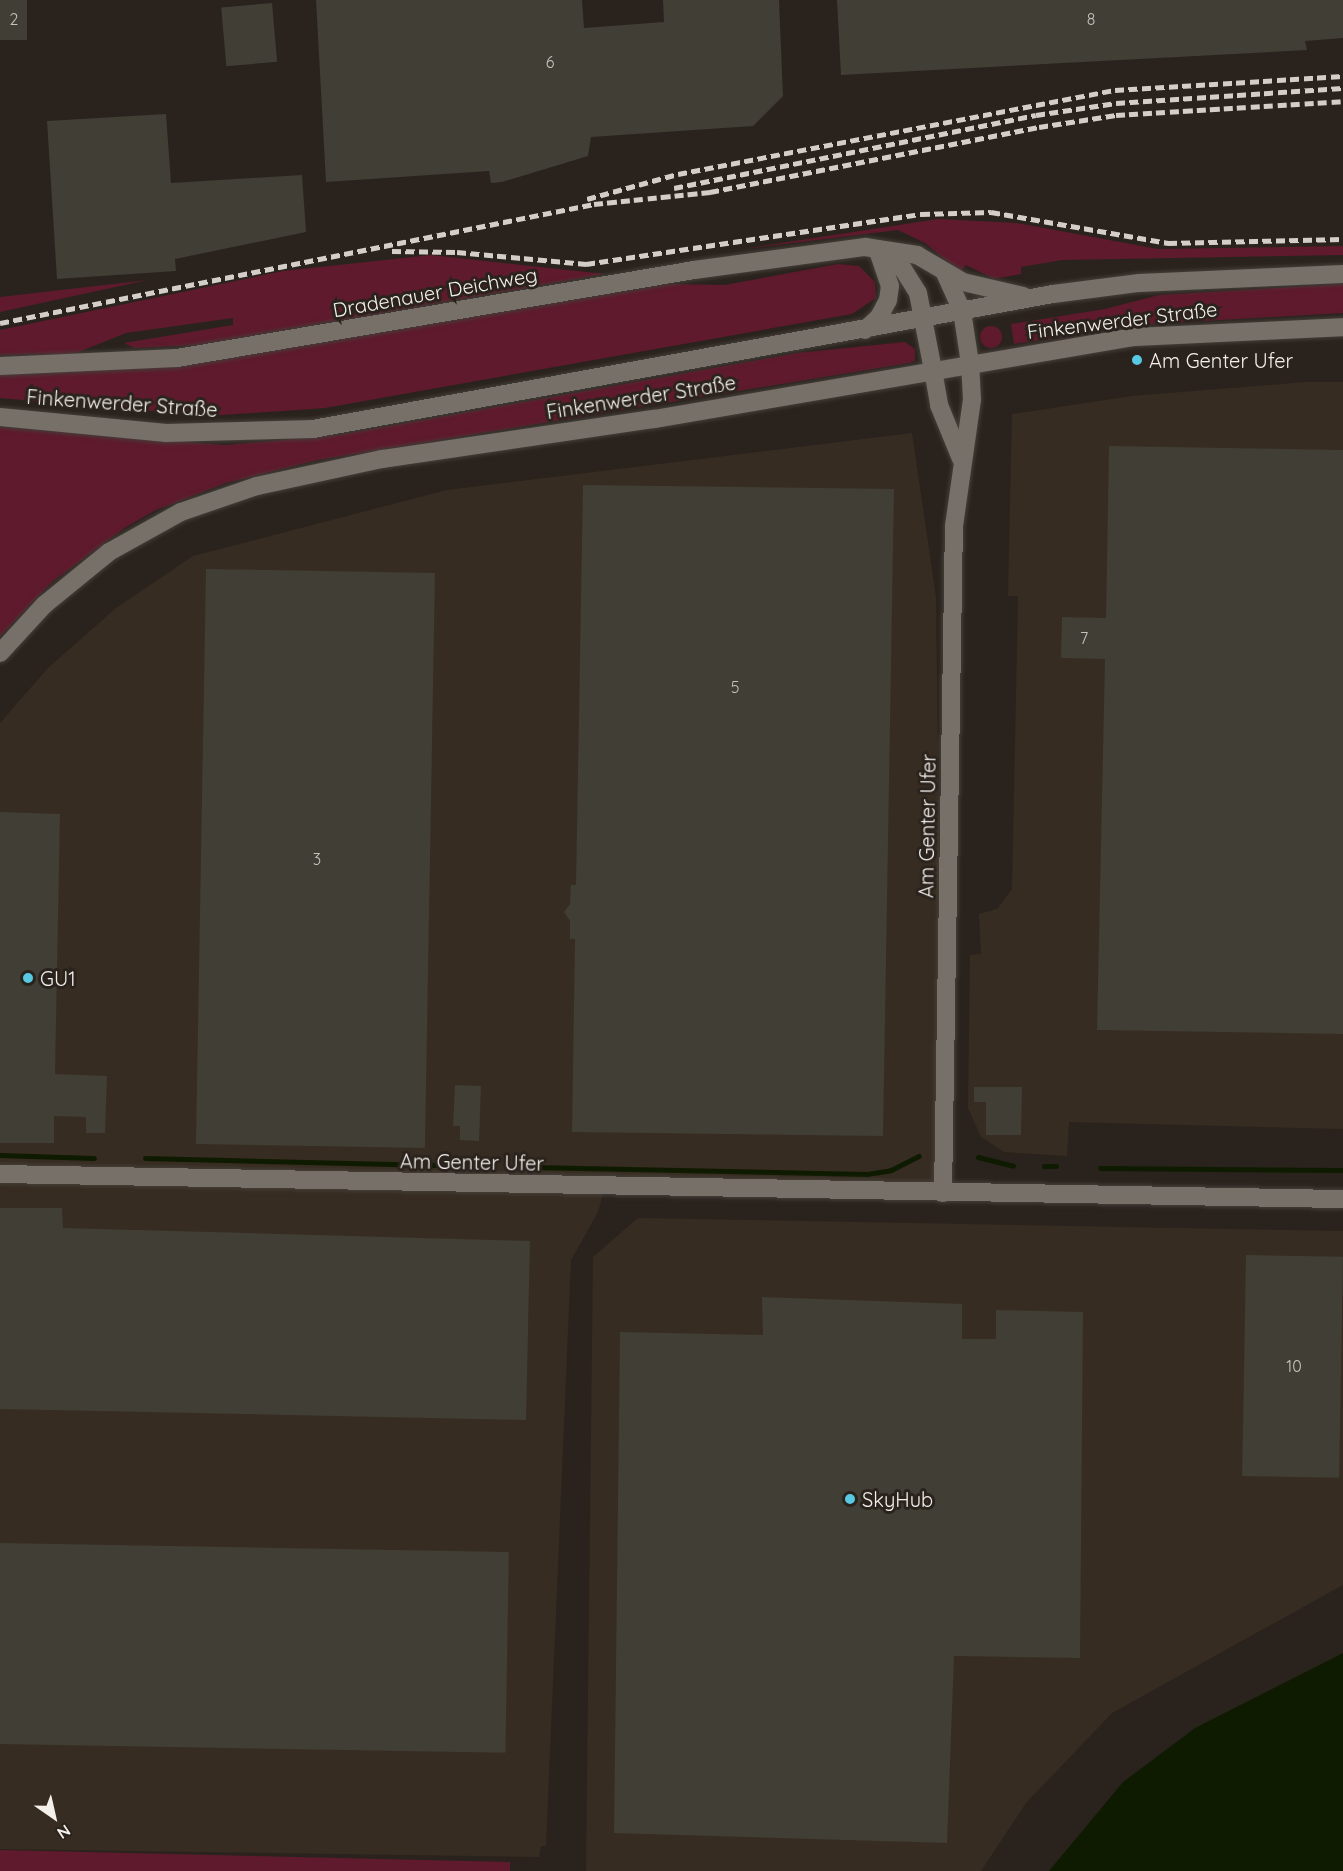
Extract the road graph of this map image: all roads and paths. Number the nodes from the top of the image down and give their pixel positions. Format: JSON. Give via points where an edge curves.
{"nodes":[{"id":1,"x":876,"y":248,"type":"junction"},
{"id":2,"x":945,"y":273,"type":"junction"},
{"id":3,"x":1343,"y":274,"type":"edge"},
{"id":4,"x":1034,"y":298,"type":"junction"},
{"id":5,"x":962,"y":311,"type":"junction"},
{"id":6,"x":926,"y":318,"type":"junction"},
{"id":7,"x":1343,"y":327,"type":"edge"},
{"id":8,"x":863,"y":331,"type":"junction"},
{"id":9,"x":970,"y":363,"type":"junction"},
{"id":10,"x":0,"y":366,"type":"edge"},
{"id":11,"x":933,"y":370,"type":"junction"},
{"id":12,"x":0,"y":417,"type":"edge"},
{"id":13,"x":961,"y":459,"type":"junction"},
{"id":14,"x":0,"y":653,"type":"edge"},
{"id":15,"x":0,"y":1174,"type":"edge"},
{"id":16,"x":943,"y":1193,"type":"junction"},
{"id":17,"x":1343,"y":1199,"type":"edge"}],
"edges":[{"from":1,"to":2,"type":"main road","name":"Dradenauer Deichweg","via":[[917,255]]},
{"from":1,"to":6,"type":"main road","via":[[912,280]]},
{"from":1,"to":8,"type":"main road","via":[[890,286],[888,300],[879,317]]},
{"from":1,"to":10,"type":"main road","name":"Dradenauer Deichweg","via":[[683,272],[177,358]]},
{"from":2,"to":4,"type":"main road","name":"Dradenauer Deichweg","via":[[972,285]]},
{"from":2,"to":5,"type":"main road"},
{"from":3,"to":4,"type":"main road","name":"Finkenwerder Straße","via":[[1139,283]]},
{"from":4,"to":5,"type":"main road","name":"Finkenwerder Straße"},
{"from":5,"to":6,"type":"main road","name":"Finkenwerder Straße"},
{"from":5,"to":9,"type":"main road"},
{"from":6,"to":8,"type":"main road","name":"Finkenwerder Straße"},
{"from":6,"to":11,"type":"main road"},
{"from":7,"to":9,"type":"main road","name":"Finkenwerder Straße","via":[[1134,337]]},
{"from":8,"to":12,"type":"main road","name":"Finkenwerder Straße","via":[[313,429],[166,433]]},
{"from":9,"to":11,"type":"main road","name":"Finkenwerder Straße"},
{"from":9,"to":13,"type":"main road","name":"Am Genter Ufer","via":[[972,400]]},
{"from":11,"to":13,"type":"main road","name":"Am Genter Ufer","via":[[939,405]]},
{"from":11,"to":14,"type":"main road","name":"Finkenwerder Straße","via":[[654,419],[382,459],[222,496],[181,512],[109,552],[44,605]]},
{"from":13,"to":16,"type":"main road","name":"Am Genter Ufer","via":[[954,526]]},
{"from":15,"to":16,"type":"main road","name":"Am Genter Ufer"},
{"from":16,"to":17,"type":"main road","name":"Am Genter Ufer"}]}
